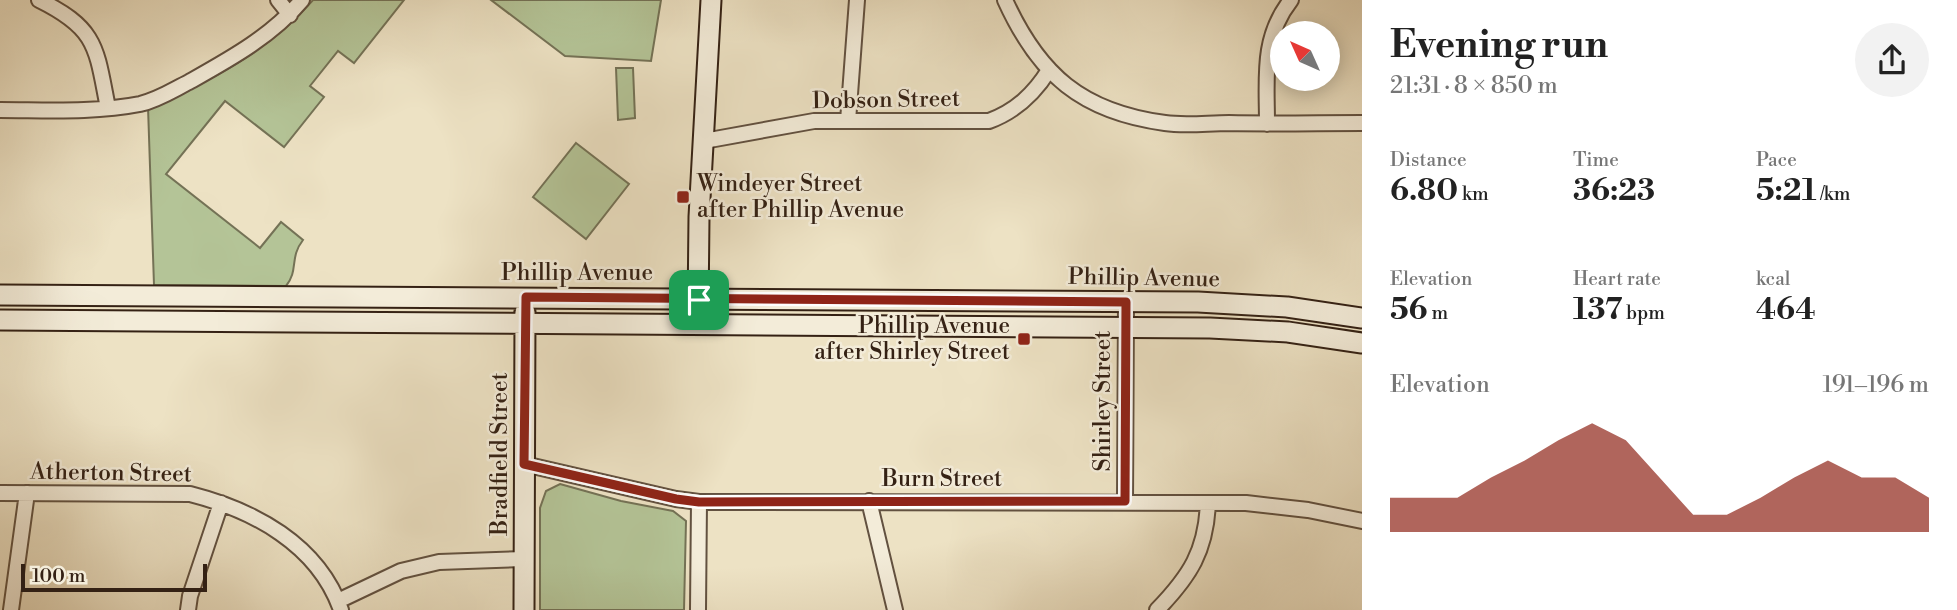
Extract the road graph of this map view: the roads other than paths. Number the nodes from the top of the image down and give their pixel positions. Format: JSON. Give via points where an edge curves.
{"nodes":[{"id":1,"x":39,"y":0,"type":"edge"},
{"id":2,"x":278,"y":0,"type":"edge"},
{"id":3,"x":302,"y":0,"type":"edge"},
{"id":4,"x":711,"y":0,"type":"edge"},
{"id":5,"x":857,"y":0,"type":"edge"},
{"id":6,"x":1005,"y":0,"type":"edge"},
{"id":7,"x":1291,"y":0,"type":"edge"},
{"id":8,"x":290,"y":15,"type":"junction"},
{"id":9,"x":1049,"y":70,"type":"junction"},
{"id":10,"x":108,"y":108,"type":"junction"},
{"id":11,"x":0,"y":110,"type":"edge"},
{"id":12,"x":848,"y":121,"type":"junction"},
{"id":13,"x":1267,"y":124,"type":"junction"},
{"id":14,"x":1362,"y":124,"type":"edge"},
{"id":15,"x":704,"y":141,"type":"junction"},
{"id":16,"x":0,"y":295,"type":"edge"},
{"id":17,"x":526,"y":297,"type":"junction"},
{"id":18,"x":699,"y":300,"type":"junction"},
{"id":19,"x":1126,"y":302,"type":"junction"},
{"id":20,"x":1362,"y":318,"type":"edge"},
{"id":21,"x":0,"y":320,"type":"edge"},
{"id":22,"x":524,"y":322,"type":"junction"},
{"id":23,"x":698,"y":324,"type":"junction"},
{"id":24,"x":1126,"y":328,"type":"junction"},
{"id":25,"x":1362,"y":343,"type":"edge"},
{"id":26,"x":524,"y":464,"type":"junction"},
{"id":27,"x":0,"y":493,"type":"edge"},
{"id":28,"x":27,"y":494,"type":"junction"},
{"id":29,"x":869,"y":501,"type":"junction"},
{"id":30,"x":1125,"y":501,"type":"junction"},
{"id":31,"x":699,"y":502,"type":"junction"},
{"id":32,"x":221,"y":503,"type":"junction"},
{"id":33,"x":1208,"y":503,"type":"junction"},
{"id":34,"x":1362,"y":521,"type":"edge"},
{"id":35,"x":524,"y":558,"type":"junction"},
{"id":36,"x":339,"y":606,"type":"edge"},
{"id":37,"x":11,"y":610,"type":"edge"},
{"id":38,"x":188,"y":610,"type":"edge"},
{"id":39,"x":524,"y":610,"type":"edge"},
{"id":40,"x":698,"y":610,"type":"edge"},
{"id":41,"x":895,"y":610,"type":"edge"},
{"id":42,"x":1157,"y":610,"type":"edge"}],
"edges":[{"from":1,"to":10,"type":"street","via":[[63,11],[89,37]]},
{"from":2,"to":8,"type":"street"},
{"from":3,"to":8,"type":"street"},
{"from":4,"to":15,"type":"main road"},
{"from":5,"to":12,"type":"street"},
{"from":6,"to":9,"type":"street","via":[[1031,49]]},
{"from":7,"to":13,"type":"street","via":[[1270,39]]},
{"from":8,"to":10,"type":"street","via":[[252,45],[161,97]]},
{"from":9,"to":12,"type":"street","name":"Dobson Street","via":[[1026,100],[989,121]]},
{"from":9,"to":13,"type":"street","via":[[1102,108],[1133,118]]},
{"from":10,"to":11,"type":"street"},
{"from":12,"to":15,"type":"street","name":"Dobson Street","via":[[814,121]]},
{"from":13,"to":14,"type":"street"},
{"from":15,"to":18,"type":"main road"},
{"from":16,"to":17,"type":"main road","name":"Phillip Avenue"},
{"from":17,"to":18,"type":"main road","name":"Phillip Avenue"},
{"from":17,"to":22,"type":"main road","name":"Bradfield Street"},
{"from":18,"to":19,"type":"main road","name":"Phillip Avenue"},
{"from":18,"to":23,"type":"main road"},
{"from":19,"to":20,"type":"main road","name":"Phillip Avenue","via":[[1287,307]]},
{"from":19,"to":24,"type":"street","name":"Shirley Street"},
{"from":21,"to":22,"type":"main road"},
{"from":22,"to":23,"type":"main road"},
{"from":22,"to":26,"type":"main road","name":"Bradfield Street"},
{"from":23,"to":24,"type":"main road"},
{"from":24,"to":25,"type":"main road","via":[[1288,332]]},
{"from":24,"to":30,"type":"street","name":"Shirley Street"},
{"from":26,"to":31,"type":"street","name":"Burn Street"},
{"from":26,"to":35,"type":"main road","name":"Bradfield Street"},
{"from":27,"to":28,"type":"street","name":"Atherton Street"},
{"from":28,"to":32,"type":"street","name":"Atherton Street","via":[[190,494]]},
{"from":28,"to":37,"type":"street"},
{"from":29,"to":30,"type":"street","name":"Burn Street"},
{"from":29,"to":31,"type":"street","name":"Burn Street"},
{"from":29,"to":41,"type":"street"},
{"from":30,"to":33,"type":"street","name":"Burn Street"},
{"from":31,"to":40,"type":"street"},
{"from":32,"to":36,"type":"street","name":"Atherton Street","via":[[279,531],[311,562]]},
{"from":32,"to":38,"type":"street"},
{"from":33,"to":34,"type":"street","name":"Burn Street","via":[[1283,506]]},
{"from":33,"to":42,"type":"street","via":[[1205,540],[1198,556],[1179,587]]},
{"from":35,"to":36,"type":"street","via":[[439,562],[401,571]]},
{"from":35,"to":39,"type":"main road","name":"Bradfield Street"}]}
